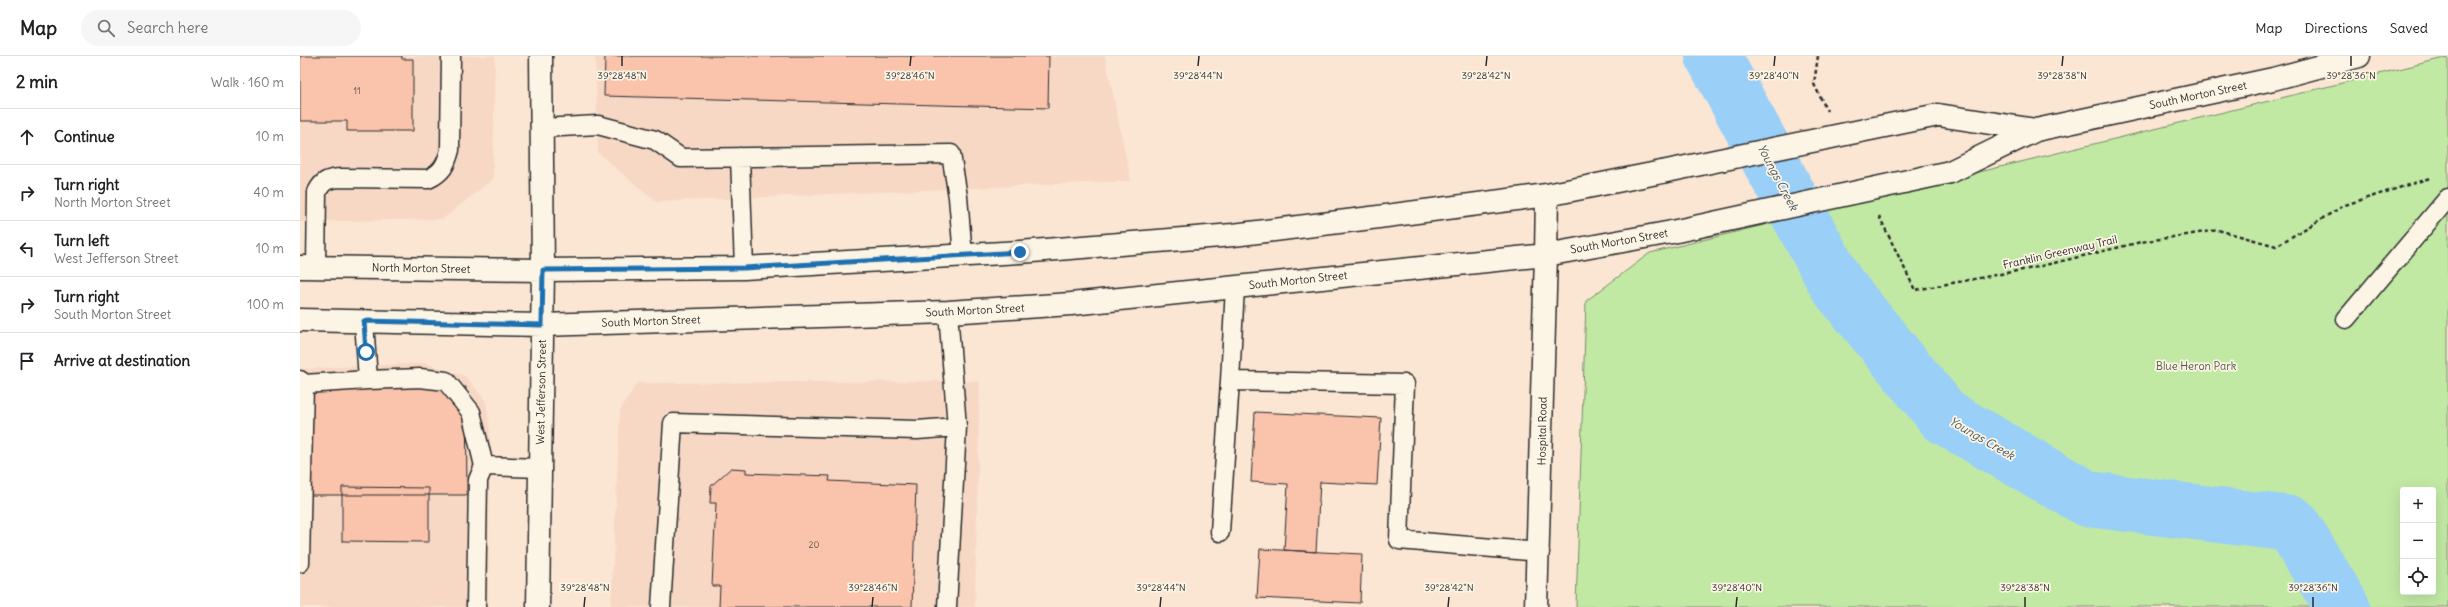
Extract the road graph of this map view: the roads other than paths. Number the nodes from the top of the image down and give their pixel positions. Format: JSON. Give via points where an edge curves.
{"nodes":[{"id":1,"x":451,"y":56,"type":"edge"},
{"id":2,"x":541,"y":56,"type":"edge"},
{"id":3,"x":2359,"y":56,"type":"edge"},
{"id":4,"x":542,"y":128,"type":"junction"},
{"id":5,"x":2036,"y":130,"type":"junction"},
{"id":6,"x":740,"y":157,"type":"junction"},
{"id":7,"x":1547,"y":195,"type":"junction"},
{"id":8,"x":2448,"y":198,"type":"edge"},
{"id":9,"x":1546,"y":254,"type":"junction"},
{"id":10,"x":963,"y":256,"type":"junction"},
{"id":11,"x":308,"y":267,"type":"edge"},
{"id":12,"x":744,"y":268,"type":"junction"},
{"id":13,"x":543,"y":270,"type":"junction"},
{"id":14,"x":1235,"y":287,"type":"junction"},
{"id":15,"x":948,"y":312,"type":"junction"},
{"id":16,"x":2346,"y":318,"type":"dead end"},
{"id":17,"x":300,"y":320,"type":"edge"},
{"id":18,"x":364,"y":321,"type":"junction"},
{"id":19,"x":542,"y":325,"type":"junction"},
{"id":20,"x":368,"y":380,"type":"junction"},
{"id":21,"x":1230,"y":381,"type":"junction"},
{"id":22,"x":302,"y":382,"type":"edge"},
{"id":23,"x":957,"y":427,"type":"junction"},
{"id":24,"x":484,"y":466,"type":"junction"},
{"id":25,"x":540,"y":468,"type":"junction"},
{"id":26,"x":1220,"y":532,"type":"dead end"},
{"id":27,"x":1540,"y":552,"type":"junction"},
{"id":28,"x":300,"y":563,"type":"edge"},
{"id":29,"x":477,"y":607,"type":"edge"},
{"id":30,"x":538,"y":607,"type":"edge"},
{"id":31,"x":661,"y":607,"type":"edge"},
{"id":32,"x":946,"y":607,"type":"edge"},
{"id":33,"x":1536,"y":607,"type":"edge"}],
"edges":[{"from":1,"to":11,"type":"lane","via":[[450,150],[446,165],[438,174],[428,179],[328,179],[321,184],[317,192]]},
{"from":2,"to":4,"type":"main road","name":"West Jefferson Street"},
{"from":3,"to":5,"type":"main road","name":"South Morton Street","via":[[2273,79]]},
{"from":4,"to":6,"type":"lane","via":[[598,125],[655,140],[681,158]]},
{"from":4,"to":13,"type":"main road","name":"West Jefferson Street"},
{"from":5,"to":7,"type":"main road","name":"South Morton Street","bridge":true,"via":[[1938,115]]},
{"from":5,"to":9,"type":"main road","name":"South Morton Street","bridge":true,"via":[[1950,172],[1672,232]]},
{"from":6,"to":10,"type":"lane","via":[[951,154]]},
{"from":6,"to":12,"type":"lane"},
{"from":7,"to":9,"type":"main road","name":"Hospital Road"},
{"from":7,"to":10,"type":"main road","name":"South Morton Street","via":[[1233,235]]},
{"from":8,"to":16,"type":"lane"},
{"from":9,"to":14,"type":"main road","name":"South Morton Street"},
{"from":9,"to":27,"type":"main road","name":"Hospital Road"},
{"from":10,"to":12,"type":"main road","name":"South Morton Street"},
{"from":11,"to":13,"type":"main road","name":"North Morton Street"},
{"from":12,"to":13,"type":"main road","name":"South Morton Street"},
{"from":13,"to":19,"type":"main road","name":"West Jefferson Street"},
{"from":14,"to":15,"type":"main road","name":"South Morton Street","via":[[1071,304]]},
{"from":14,"to":21,"type":"lane"},
{"from":15,"to":19,"type":"main road","name":"South Morton Street"},
{"from":15,"to":23,"type":"lane"},
{"from":17,"to":18,"type":"main road"},
{"from":18,"to":19,"type":"main road"},
{"from":18,"to":20,"type":"lane"},
{"from":19,"to":25,"type":"main road","name":"West Jefferson Street"},
{"from":20,"to":22,"type":"lane"},
{"from":20,"to":24,"type":"lane","via":[[420,378],[446,381],[471,412]]},
{"from":21,"to":26,"type":"lane"},
{"from":21,"to":27,"type":"lane","via":[[1406,384],[1399,540]]},
{"from":22,"to":28,"type":"lane"},
{"from":23,"to":31,"type":"lane","via":[[917,430],[672,423]]},
{"from":23,"to":32,"type":"lane"},
{"from":24,"to":25,"type":"lane"},
{"from":24,"to":29,"type":"lane","via":[[478,480]]},
{"from":25,"to":30,"type":"main road","name":"West Jefferson Street"},
{"from":27,"to":33,"type":"main road","name":"Hospital Road"}]}
